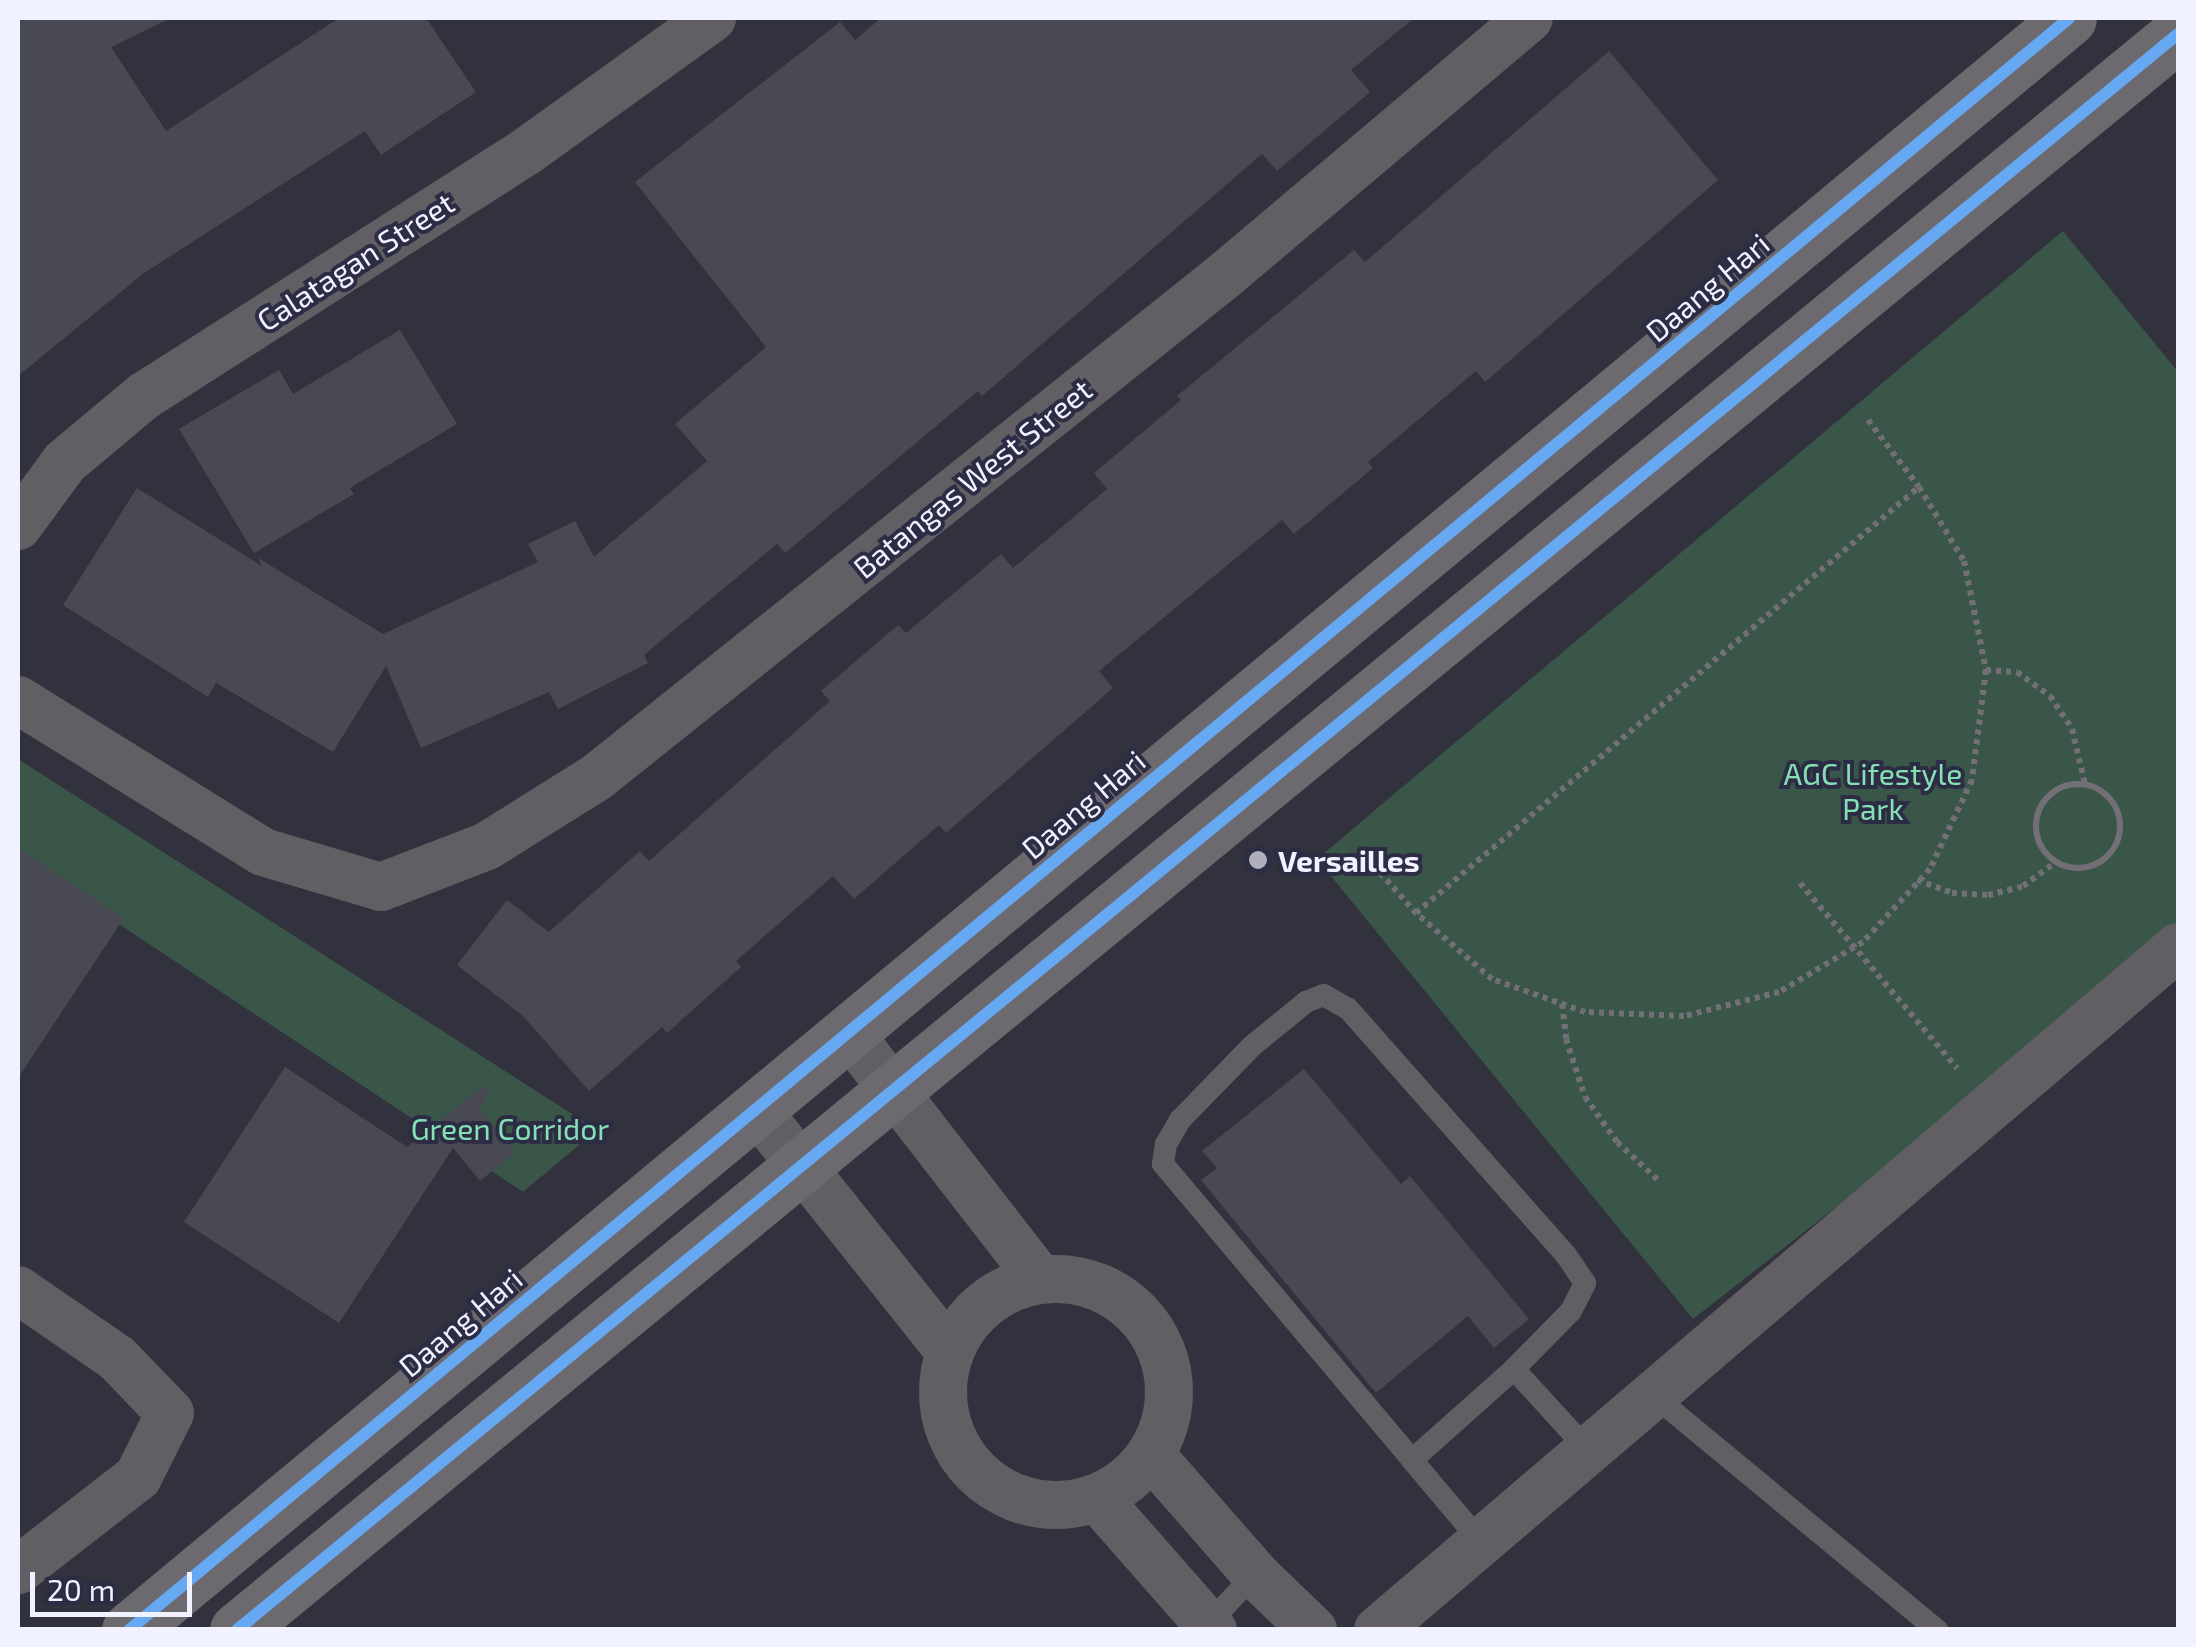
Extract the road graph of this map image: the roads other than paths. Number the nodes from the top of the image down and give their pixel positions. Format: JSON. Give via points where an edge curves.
{"nodes":[{"id":1,"x":712,"y":18,"type":"edge"},
{"id":2,"x":1530,"y":18,"type":"edge"},
{"id":3,"x":2069,"y":18,"type":"edge"},
{"id":4,"x":2178,"y":34,"type":"edge"},
{"id":5,"x":18,"y":526,"type":"edge"},
{"id":6,"x":18,"y":700,"type":"edge"},
{"id":7,"x":2178,"y":947,"type":"edge"},
{"id":8,"x":849,"y":1033,"type":"junction"},
{"id":9,"x":892,"y":1090,"type":"junction"},
{"id":10,"x":756,"y":1108,"type":"junction"},
{"id":11,"x":800,"y":1165,"type":"junction"},
{"id":12,"x":1040,"y":1279,"type":"junction"},
{"id":13,"x":18,"y":1290,"type":"edge"},
{"id":14,"x":950,"y":1351,"type":"junction"},
{"id":15,"x":1514,"y":1369,"type":"junction"},
{"id":16,"x":1654,"y":1395,"type":"junction"},
{"id":17,"x":1588,"y":1450,"type":"junction"},
{"id":18,"x":1151,"y":1455,"type":"junction"},
{"id":19,"x":1412,"y":1460,"type":"junction"},
{"id":20,"x":1097,"y":1498,"type":"junction"},
{"id":21,"x":1481,"y":1542,"type":"junction"},
{"id":22,"x":18,"y":1570,"type":"edge"},
{"id":23,"x":1255,"y":1574,"type":"junction"},
{"id":24,"x":1210,"y":1627,"type":"edge"},
{"id":25,"x":129,"y":1630,"type":"edge"},
{"id":26,"x":237,"y":1630,"type":"edge"},
{"id":27,"x":1313,"y":1630,"type":"edge"},
{"id":28,"x":1378,"y":1630,"type":"edge"},
{"id":29,"x":1937,"y":1630,"type":"edge"}],
"edges":[{"from":1,"to":5,"type":"street","name":"Calatagan Street","via":[[527,152],[144,396],[66,462]]},
{"from":2,"to":6,"type":"street","name":"Batangas West Street","via":[[1224,276],[597,777],[487,846],[381,887],[263,852]]},
{"from":3,"to":8,"type":"main road","name":"Daang Hari"},
{"from":4,"to":9,"type":"main road"},
{"from":7,"to":16,"type":"street"},
{"from":8,"to":9,"type":"street"},
{"from":8,"to":10,"type":"main road","name":"Daang Hari"},
{"from":9,"to":11,"type":"main road"},
{"from":9,"to":12,"type":"street"},
{"from":10,"to":11,"type":"street"},
{"from":10,"to":25,"type":"main road","name":"Daang Hari"},
{"from":11,"to":14,"type":"street"},
{"from":11,"to":26,"type":"main road"},
{"from":12,"to":14,"type":"street","via":[[985,1303]]},
{"from":12,"to":18,"type":"street","via":[[1078,1280],[1112,1293],[1141,1317],[1162,1348],[1170,1384],[1166,1422]]},
{"from":13,"to":22,"type":"street","via":[[117,1358],[170,1412],[138,1477]]},
{"from":14,"to":20,"type":"street","via":[[942,1388],[947,1424],[964,1458],[991,1484],[1024,1501],[1061,1505]]},
{"from":15,"to":17,"type":"lane"},
{"from":15,"to":19,"type":"lane"},
{"from":15,"to":19,"type":"lane","via":[[1571,1311],[1585,1283],[1348,1009],[1324,995],[1306,1002],[1180,1120],[1164,1164]]},
{"from":16,"to":17,"type":"street"},
{"from":16,"to":29,"type":"lane"},
{"from":17,"to":21,"type":"street"},
{"from":18,"to":20,"type":"street","via":[[1136,1474]]},
{"from":18,"to":23,"type":"street"},
{"from":19,"to":21,"type":"lane"},
{"from":20,"to":24,"type":"street"},
{"from":21,"to":28,"type":"street"},
{"from":23,"to":24,"type":"lane"},
{"from":23,"to":27,"type":"street"}]}
